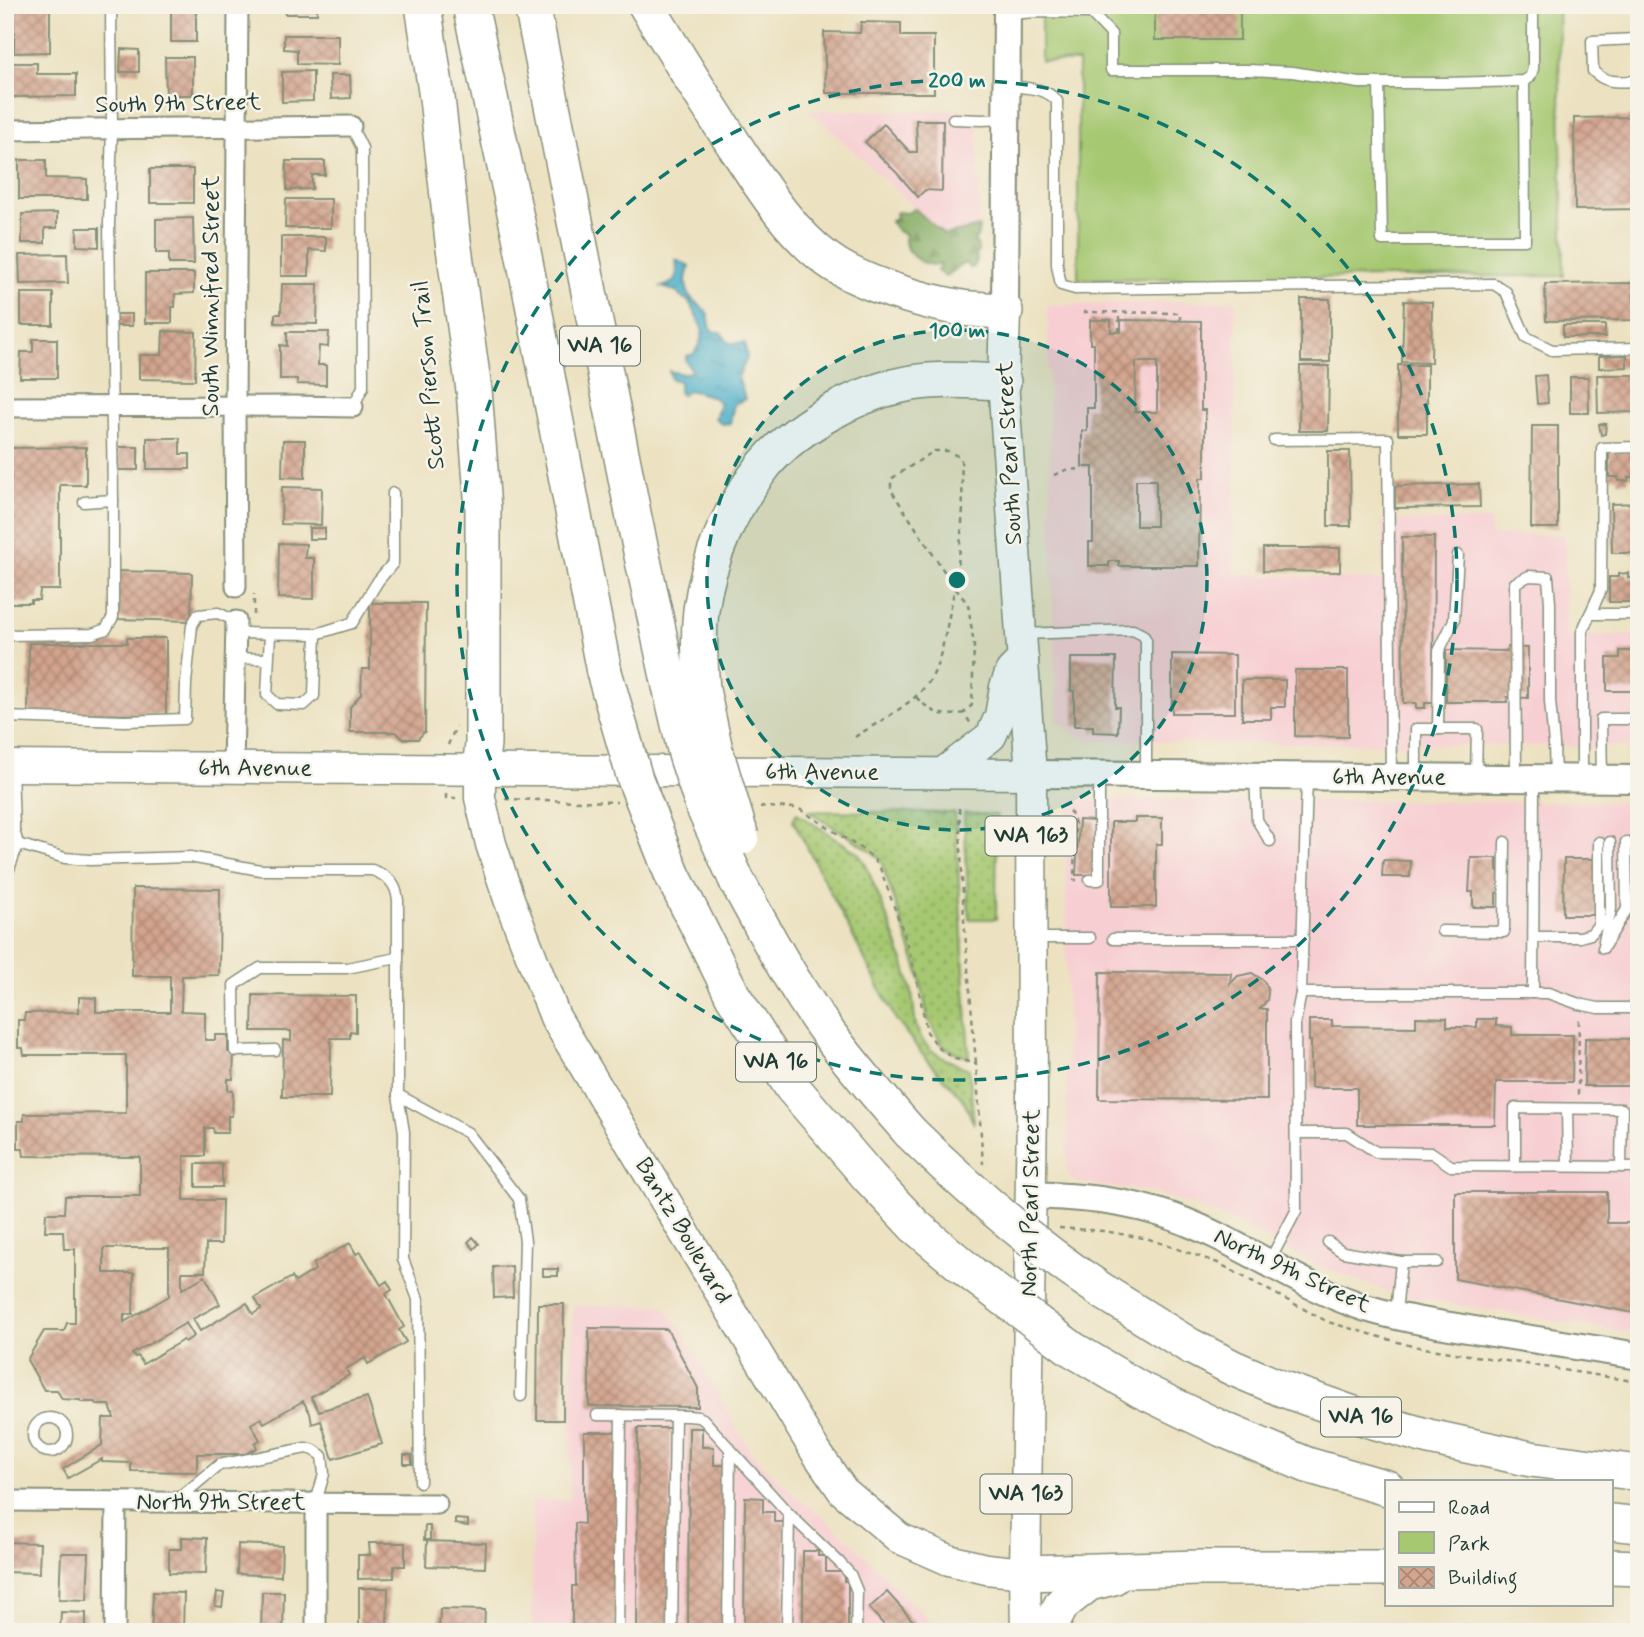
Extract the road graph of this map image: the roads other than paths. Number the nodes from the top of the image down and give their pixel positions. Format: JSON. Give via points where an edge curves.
{"nodes":[{"id":1,"x":111,"y":5,"type":"edge"},
{"id":2,"x":238,"y":5,"type":"edge"},
{"id":3,"x":423,"y":5,"type":"edge"},
{"id":4,"x":470,"y":5,"type":"edge"},
{"id":5,"x":532,"y":5,"type":"edge"},
{"id":6,"x":646,"y":5,"type":"edge"},
{"id":7,"x":1533,"y":5,"type":"edge"},
{"id":8,"x":1007,"y":9,"type":"edge"},
{"id":9,"x":1636,"y":39,"type":"dead end"},
{"id":10,"x":1524,"y":81,"type":"junction"},
{"id":11,"x":1639,"y":81,"type":"edge"},
{"id":12,"x":1379,"y":83,"type":"junction"},
{"id":13,"x":1007,"y":86,"type":"junction"},
{"id":14,"x":953,"y":119,"type":"dead end"},
{"id":15,"x":1006,"y":119,"type":"junction"},
{"id":16,"x":351,"y":126,"type":"joint"},
{"id":17,"x":236,"y":127,"type":"junction"},
{"id":18,"x":112,"y":129,"type":"junction"},
{"id":19,"x":5,"y":130,"type":"edge"},
{"id":20,"x":1005,"y":311,"type":"junction"},
{"id":21,"x":1639,"y":348,"type":"edge"},
{"id":22,"x":1003,"y":382,"type":"junction"},
{"id":23,"x":235,"y":406,"type":"junction"},
{"id":24,"x":5,"y":407,"type":"edge"},
{"id":25,"x":111,"y":407,"type":"junction"},
{"id":26,"x":353,"y":407,"type":"joint"},
{"id":27,"x":1274,"y":440,"type":"dead end"},
{"id":28,"x":1639,"y":447,"type":"edge"},
{"id":29,"x":393,"y":493,"type":"dead end"},
{"id":30,"x":113,"y":500,"type":"junction"},
{"id":31,"x":84,"y":502,"type":"dead end"},
{"id":32,"x":1458,"y":555,"type":"dead end"},
{"id":33,"x":236,"y":587,"type":"road end"},
{"id":34,"x":1590,"y":614,"type":"junction"},
{"id":35,"x":1639,"y":614,"type":"edge"},
{"id":36,"x":235,"y":627,"type":"junction"},
{"id":37,"x":270,"y":634,"type":"junction"},
{"id":38,"x":316,"y":634,"type":"junction"},
{"id":39,"x":5,"y":635,"type":"edge"},
{"id":40,"x":1022,"y":647,"type":"junction"},
{"id":41,"x":235,"y":658,"type":"junction"},
{"id":42,"x":267,"y":659,"type":"junction"},
{"id":43,"x":686,"y":688,"type":"junction"},
{"id":44,"x":5,"y":717,"type":"edge"},
{"id":45,"x":1639,"y":719,"type":"edge"},
{"id":46,"x":1438,"y":729,"type":"junction"},
{"id":47,"x":9,"y":766,"type":"edge"},
{"id":48,"x":233,"y":768,"type":"junction"},
{"id":49,"x":480,"y":769,"type":"junction"},
{"id":50,"x":943,"y":773,"type":"junction"},
{"id":51,"x":1031,"y":774,"type":"junction"},
{"id":52,"x":1099,"y":775,"type":"junction"},
{"id":53,"x":1146,"y":775,"type":"junction"},
{"id":54,"x":1255,"y":776,"type":"junction"},
{"id":55,"x":1307,"y":776,"type":"junction"},
{"id":56,"x":1404,"y":777,"type":"junction"},
{"id":57,"x":1476,"y":778,"type":"junction"},
{"id":58,"x":1535,"y":778,"type":"junction"},
{"id":59,"x":1592,"y":779,"type":"junction"},
{"id":60,"x":1639,"y":779,"type":"edge"},
{"id":61,"x":1270,"y":841,"type":"dead end"},
{"id":62,"x":1505,"y":842,"type":"dead end"},
{"id":63,"x":1599,"y":842,"type":"dead end"},
{"id":64,"x":1610,"y":842,"type":"dead end"},
{"id":65,"x":1626,"y":842,"type":"dead end"},
{"id":66,"x":18,"y":844,"type":"junction"},
{"id":67,"x":5,"y":880,"type":"edge"},
{"id":68,"x":1090,"y":880,"type":"road end"},
{"id":69,"x":1442,"y":931,"type":"dead end"},
{"id":70,"x":1534,"y":937,"type":"junction"},
{"id":71,"x":1031,"y":938,"type":"junction"},
{"id":72,"x":1090,"y":938,"type":"dead end"},
{"id":73,"x":1113,"y":939,"type":"dead end"},
{"id":74,"x":1303,"y":939,"type":"junction"},
{"id":75,"x":397,"y":958,"type":"junction"},
{"id":76,"x":796,"y":985,"type":"junction"},
{"id":77,"x":1301,"y":993,"type":"junction"},
{"id":78,"x":1534,"y":993,"type":"junction"},
{"id":79,"x":1639,"y":1008,"type":"edge"},
{"id":80,"x":275,"y":1050,"type":"dead end"},
{"id":81,"x":398,"y":1095,"type":"junction"},
{"id":82,"x":1572,"y":1109,"type":"junction"},
{"id":83,"x":1296,"y":1133,"type":"junction"},
{"id":84,"x":1515,"y":1166,"type":"junction"},
{"id":85,"x":1568,"y":1166,"type":"junction"},
{"id":86,"x":1622,"y":1167,"type":"junction"},
{"id":87,"x":1639,"y":1167,"type":"edge"},
{"id":88,"x":1031,"y":1195,"type":"junction"},
{"id":89,"x":1328,"y":1242,"type":"dead end"},
{"id":90,"x":1402,"y":1262,"type":"junction"},
{"id":91,"x":1437,"y":1262,"type":"dead end"},
{"id":92,"x":1269,"y":1263,"type":"junction"},
{"id":93,"x":1395,"y":1316,"type":"junction"},
{"id":94,"x":1639,"y":1356,"type":"edge"},
{"id":95,"x":521,"y":1396,"type":"dead end"},
{"id":96,"x":597,"y":1415,"type":"dead end"},
{"id":97,"x":621,"y":1415,"type":"junction"},
{"id":98,"x":675,"y":1416,"type":"junction"},
{"id":99,"x":730,"y":1450,"type":"junction"},
{"id":100,"x":1639,"y":1473,"type":"edge"},
{"id":101,"x":420,"y":1482,"type":"dead end"},
{"id":102,"x":1385,"y":1487,"type":"edge"},
{"id":103,"x":5,"y":1501,"type":"edge"},
{"id":104,"x":116,"y":1502,"type":"junction"},
{"id":105,"x":175,"y":1502,"type":"junction"},
{"id":106,"x":316,"y":1503,"type":"junction"},
{"id":107,"x":438,"y":1504,"type":"dead end"},
{"id":108,"x":789,"y":1514,"type":"junction"},
{"id":109,"x":1612,"y":1522,"type":"edge"},
{"id":110,"x":1639,"y":1525,"type":"edge"},
{"id":111,"x":1612,"y":1567,"type":"edge"},
{"id":112,"x":1385,"y":1568,"type":"edge"},
{"id":113,"x":1639,"y":1568,"type":"edge"},
{"id":114,"x":1138,"y":1570,"type":"junction"},
{"id":115,"x":1025,"y":1573,"type":"junction"},
{"id":116,"x":115,"y":1632,"type":"edge"},
{"id":117,"x":316,"y":1632,"type":"edge"},
{"id":118,"x":618,"y":1632,"type":"edge"},
{"id":119,"x":672,"y":1632,"type":"edge"},
{"id":120,"x":728,"y":1632,"type":"edge"},
{"id":121,"x":787,"y":1632,"type":"edge"},
{"id":122,"x":856,"y":1632,"type":"edge"},
{"id":123,"x":1026,"y":1632,"type":"edge"},
{"id":124,"x":1047,"y":1632,"type":"edge"}],
"edges":[{"from":1,"to":18,"type":"lane"},
{"from":2,"to":17,"type":"street","name":"South Winnifred Street"},
{"from":3,"to":49,"type":"highway","via":[[474,390],[484,509]]},
{"from":4,"to":102,"type":"highway","number":"WA 16","bridge":true,"via":[[604,673],[635,779],[672,874],[733,996],[792,1087],[869,1177],[915,1226],[972,1274],[1072,1349],[1141,1390],[1307,1465]]},
{"from":5,"to":43,"type":"highway","number":"WA 16","via":[[635,523]]},
{"from":6,"to":20,"type":"highway","via":[[766,193],[817,251],[848,272],[890,289],[963,308]]},
{"from":7,"to":10,"type":"lane","via":[[1533,69]]},
{"from":8,"to":12,"type":"lane","via":[[1091,13],[1111,34],[1111,70],[1293,72]]},
{"from":8,"to":13,"type":"street","name":"South Pearl Street"},
{"from":9,"to":11,"type":"lane","via":[[1592,41],[1593,71],[1608,81]]},
{"from":10,"to":12,"type":"lane"},
{"from":10,"to":12,"type":"lane","via":[[1525,240],[1382,240]]},
{"from":13,"to":15,"type":"street","name":"South Pearl Street"},
{"from":13,"to":21,"type":"lane","via":[[1045,91],[1057,101],[1057,265],[1061,285],[1074,289],[1494,284],[1506,292],[1526,337],[1552,350]]},
{"from":14,"to":15,"type":"lane"},
{"from":15,"to":20,"type":"street","name":"South Pearl Street"},
{"from":16,"to":17,"type":"street","name":"South 9th Street"},
{"from":16,"to":26,"type":"lane","via":[[362,148],[363,387]]},
{"from":17,"to":18,"type":"street","name":"South 9th Street"},
{"from":17,"to":23,"type":"street","name":"South Winnifred Street"},
{"from":18,"to":19,"type":"street","name":"South 9th Street"},
{"from":18,"to":25,"type":"lane"},
{"from":20,"to":22,"type":"main road","name":"South Pearl Street","number":"WA 163"},
{"from":22,"to":40,"type":"main road","name":"South Pearl Street","number":"WA 163"},
{"from":22,"to":43,"type":"highway","via":[[912,383],[856,400],[817,420],[766,463],[718,546],[701,610],[699,659]]},
{"from":23,"to":25,"type":"street"},
{"from":23,"to":26,"type":"street"},
{"from":23,"to":33,"type":"street","name":"South Winnifred Street"},
{"from":24,"to":25,"type":"street"},
{"from":25,"to":30,"type":"lane"},
{"from":27,"to":56,"type":"lane","via":[[1388,439]]},
{"from":28,"to":34,"type":"lane","via":[[1602,448],[1601,590]]},
{"from":29,"to":38,"type":"lane","via":[[393,563],[352,623]]},
{"from":30,"to":31,"type":"lane"},
{"from":30,"to":39,"type":"lane","via":[[113,617],[106,629],[92,634]]},
{"from":32,"to":46,"type":"lane","via":[[1454,620],[1439,651]]},
{"from":34,"to":35,"type":"lane"},
{"from":34,"to":59,"type":"lane","via":[[1582,632]]},
{"from":36,"to":37,"type":"lane"},
{"from":36,"to":41,"type":"street"},
{"from":36,"to":44,"type":"lane","via":[[218,613],[198,615],[192,625],[185,719]]},
{"from":37,"to":38,"type":"lane"},
{"from":37,"to":42,"type":"lane"},
{"from":38,"to":42,"type":"lane","via":[[314,696],[304,705],[276,704],[267,695]]},
{"from":40,"to":50,"type":"main road","via":[[991,736]]},
{"from":40,"to":51,"type":"main road","name":"South Pearl Street","number":"WA 163"},
{"from":40,"to":53,"type":"lane","via":[[1133,630],[1143,635]]},
{"from":41,"to":42,"type":"lane"},
{"from":41,"to":48,"type":"street"},
{"from":43,"to":76,"type":"highway","bridge":true,"via":[[715,750],[741,837]]},
{"from":43,"to":76,"type":"highway","number":"WA 16","bridge":true,"via":[[686,754],[704,806],[737,881]]},
{"from":45,"to":59,"type":"lane","via":[[1601,719]]},
{"from":46,"to":56,"type":"lane","via":[[1416,729]]},
{"from":46,"to":57,"type":"lane","via":[[1477,729]]},
{"from":47,"to":48,"type":"main road","name":"6th Avenue"},
{"from":47,"to":66,"type":"lane"},
{"from":48,"to":49,"type":"main road","name":"6th Avenue"},
{"from":49,"to":50,"type":"main road","name":"6th Avenue"},
{"from":49,"to":115,"type":"main road","name":"Bantz Boulevard","via":[[480,798],[491,844],[555,1017],[823,1462],[843,1491],[899,1538],[949,1560]]},
{"from":50,"to":51,"type":"main road","name":"6th Avenue"},
{"from":51,"to":52,"type":"street","name":"6th Avenue"},
{"from":51,"to":71,"type":"main road","name":"North Pearl Street","number":"WA 163"},
{"from":52,"to":53,"type":"street","name":"6th Avenue"},
{"from":52,"to":68,"type":"lane","via":[[1099,880]]},
{"from":53,"to":54,"type":"street","name":"6th Avenue"},
{"from":54,"to":55,"type":"street","name":"6th Avenue"},
{"from":54,"to":61,"type":"lane","via":[[1257,820]]},
{"from":55,"to":56,"type":"street","name":"6th Avenue"},
{"from":55,"to":74,"type":"lane"},
{"from":56,"to":57,"type":"street","name":"6th Avenue"},
{"from":57,"to":58,"type":"street","name":"6th Avenue"},
{"from":58,"to":58,"type":"lane","via":[[1554,744],[1550,603],[1548,577],[1529,576],[1516,583],[1516,698]]},
{"from":58,"to":59,"type":"street","name":"6th Avenue"},
{"from":58,"to":70,"type":"lane"},
{"from":59,"to":60,"type":"street","name":"6th Avenue"},
{"from":62,"to":69,"type":"lane","via":[[1504,932]]},
{"from":63,"to":70,"type":"lane","via":[[1599,923],[1591,934],[1580,937]]},
{"from":64,"to":65,"type":"lane","via":[[1611,909],[1603,948],[1627,909]]},
{"from":66,"to":67,"type":"lane"},
{"from":66,"to":75,"type":"lane","via":[[89,860],[190,857],[260,870],[372,870],[385,875],[397,894]]},
{"from":70,"to":78,"type":"lane"},
{"from":71,"to":72,"type":"lane"},
{"from":71,"to":88,"type":"main road","name":"North Pearl Street","number":"WA 163"},
{"from":73,"to":74,"type":"lane"},
{"from":74,"to":77,"type":"lane"},
{"from":75,"to":80,"type":"lane","via":[[347,968],[260,968],[234,985],[235,1051]]},
{"from":75,"to":81,"type":"lane"},
{"from":76,"to":100,"type":"highway","number":"WA 16","bridge":true,"via":[[861,1075],[943,1164],[1080,1276],[1190,1346],[1280,1388],[1429,1437],[1531,1459]]},
{"from":77,"to":78,"type":"lane"},
{"from":77,"to":83,"type":"lane","via":[[1295,1023]]},
{"from":78,"to":79,"type":"lane","via":[[1598,1007]]},
{"from":81,"to":95,"type":"lane","via":[[468,1133],[519,1199],[525,1241]]},
{"from":81,"to":101,"type":"lane","via":[[404,1132],[403,1259],[418,1300]]},
{"from":82,"to":84,"type":"lane","via":[[1515,1108]]},
{"from":82,"to":85,"type":"lane"},
{"from":82,"to":86,"type":"lane","via":[[1622,1109]]},
{"from":83,"to":84,"type":"lane","via":[[1347,1133],[1376,1152],[1432,1153],[1451,1166]]},
{"from":83,"to":92,"type":"lane","via":[[1296,1211]]},
{"from":84,"to":85,"type":"lane"},
{"from":85,"to":86,"type":"lane"},
{"from":86,"to":87,"type":"lane"},
{"from":88,"to":92,"type":"street","name":"North 9th Street","via":[[1095,1199],[1147,1209]]},
{"from":88,"to":115,"type":"main road","name":"North Pearl Street","number":"WA 163"},
{"from":89,"to":90,"type":"lane","via":[[1343,1252]]},
{"from":90,"to":91,"type":"lane"},
{"from":90,"to":93,"type":"lane"},
{"from":92,"to":93,"type":"street","name":"North 9th Street","via":[[1336,1296]]},
{"from":93,"to":94,"type":"street","name":"North 9th Street"},
{"from":96,"to":97,"type":"lane"},
{"from":97,"to":98,"type":"lane"},
{"from":97,"to":118,"type":"lane"},
{"from":98,"to":99,"type":"lane","via":[[701,1418]]},
{"from":98,"to":119,"type":"lane"},
{"from":99,"to":108,"type":"lane"},
{"from":99,"to":120,"type":"lane"},
{"from":103,"to":104,"type":"street","name":"North 9th Street"},
{"from":104,"to":105,"type":"street","name":"North 9th Street"},
{"from":104,"to":116,"type":"street"},
{"from":105,"to":106,"type":"street","name":"North 9th Street"},
{"from":105,"to":106,"type":"lane","via":[[219,1465],[306,1448],[322,1456],[324,1474]]},
{"from":106,"to":107,"type":"street","name":"North 9th Street"},
{"from":106,"to":117,"type":"street"},
{"from":108,"to":121,"type":"lane"},
{"from":108,"to":122,"type":"lane","via":[[852,1578],[857,1591]]},
{"from":109,"to":110,"type":"highway"},
{"from":111,"to":113,"type":"highway"},
{"from":112,"to":114,"type":"highway"},
{"from":114,"to":115,"type":"highway"},
{"from":114,"to":124,"type":"highway","via":[[1089,1583],[1062,1604]]},
{"from":115,"to":123,"type":"main road","name":"North Pearl Street","number":"WA 163"}]}
